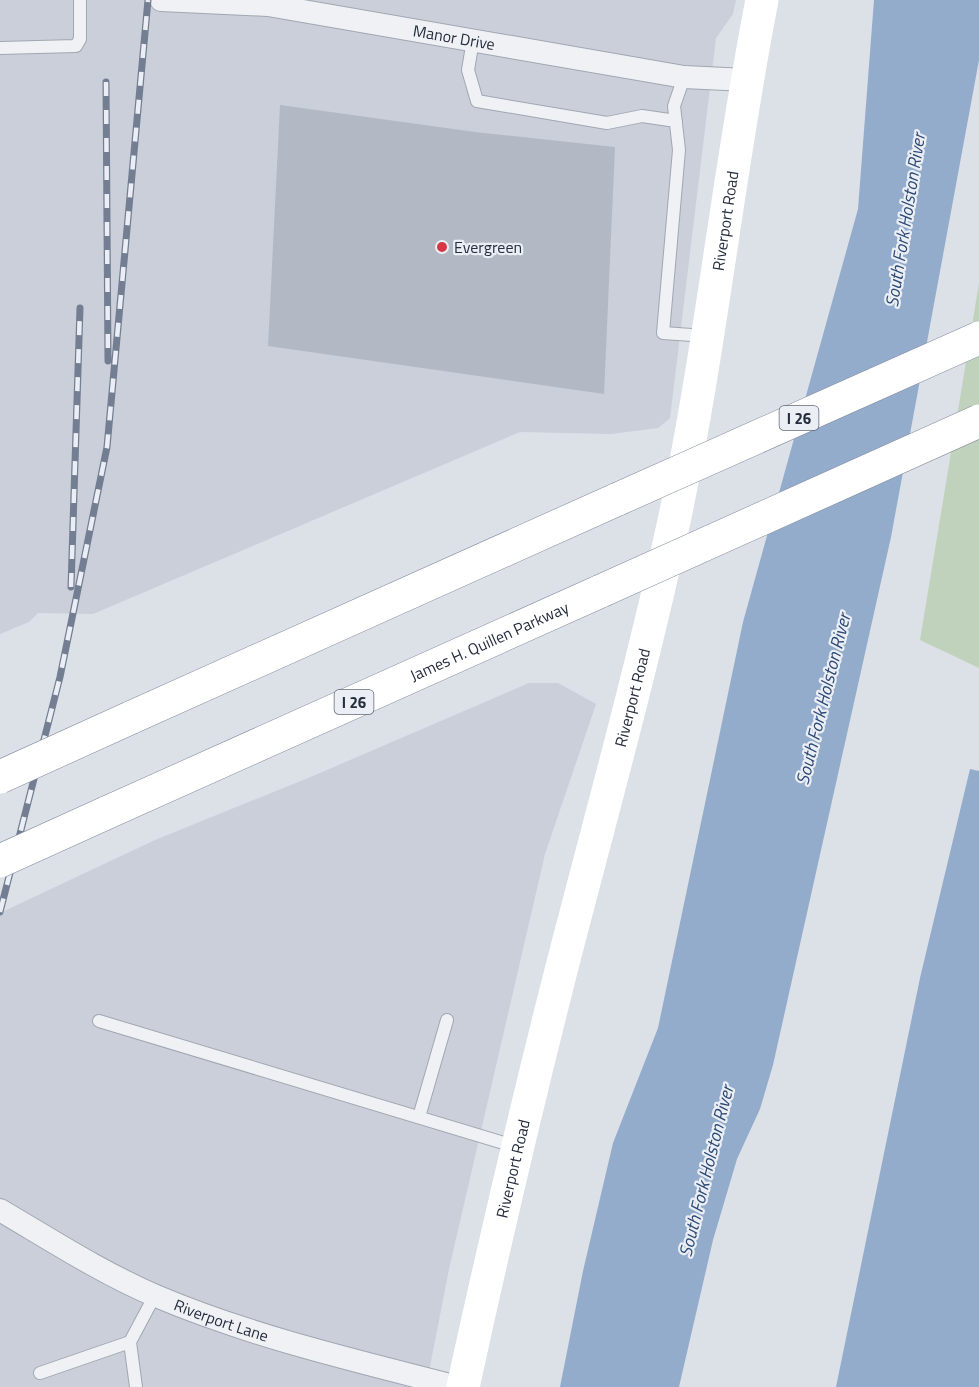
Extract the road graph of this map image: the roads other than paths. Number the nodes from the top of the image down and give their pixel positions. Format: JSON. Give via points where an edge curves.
{"nodes":[{"id":1,"x":80,"y":0,"type":"edge"},
{"id":2,"x":161,"y":0,"type":"edge"},
{"id":3,"x":762,"y":0,"type":"edge"},
{"id":4,"x":473,"y":40,"type":"junction"},
{"id":5,"x":0,"y":48,"type":"edge"},
{"id":6,"x":684,"y":77,"type":"junction"},
{"id":7,"x":747,"y":80,"type":"junction"},
{"id":8,"x":676,"y":120,"type":"junction"},
{"id":9,"x":708,"y":336,"type":"junction"},
{"id":10,"x":979,"y":338,"type":"edge"},
{"id":11,"x":979,"y":421,"type":"edge"},
{"id":12,"x":0,"y":777,"type":"edge"},
{"id":13,"x":0,"y":861,"type":"edge"},
{"id":14,"x":447,"y":1020,"type":"dead end"},
{"id":15,"x":99,"y":1021,"type":"dead end"},
{"id":16,"x":418,"y":1117,"type":"junction"},
{"id":17,"x":517,"y":1147,"type":"junction"},
{"id":18,"x":0,"y":1210,"type":"edge"},
{"id":19,"x":155,"y":1295,"type":"junction"},
{"id":20,"x":130,"y":1342,"type":"junction"},
{"id":21,"x":40,"y":1373,"type":"dead end"},
{"id":22,"x":136,"y":1387,"type":"edge"},
{"id":23,"x":458,"y":1387,"type":"edge"},
{"id":24,"x":463,"y":1387,"type":"edge"}],
"edges":[{"from":1,"to":5,"type":"lane","via":[[80,39],[76,46]]},
{"from":2,"to":4,"type":"street","name":"Manor Drive","via":[[268,5]]},
{"from":3,"to":7,"type":"main road","name":"Riverport Road"},
{"from":4,"to":6,"type":"street","name":"Manor Drive"},
{"from":4,"to":8,"type":"lane","via":[[468,70],[477,102],[607,123],[642,116]]},
{"from":6,"to":7,"type":"street","name":"Manor Drive"},
{"from":6,"to":8,"type":"lane","via":[[674,106]]},
{"from":7,"to":9,"type":"main road","name":"Riverport Road"},
{"from":8,"to":9,"type":"lane","via":[[679,150],[663,333]]},
{"from":9,"to":17,"type":"main road","name":"Riverport Road","via":[[675,518],[643,659]]},
{"from":10,"to":12,"type":"main road","number":"I 26","bridge":true},
{"from":11,"to":13,"type":"main road","name":"James H. Quillen Parkway","number":"I 26","bridge":true},
{"from":14,"to":16,"type":"lane"},
{"from":15,"to":16,"type":"lane"},
{"from":16,"to":17,"type":"lane"},
{"from":17,"to":24,"type":"main road","name":"Riverport Road"},
{"from":18,"to":19,"type":"street","name":"Riverport Lane"},
{"from":19,"to":20,"type":"lane"},
{"from":19,"to":23,"type":"street","name":"Riverport Lane","via":[[304,1347]]},
{"from":20,"to":21,"type":"lane"},
{"from":20,"to":22,"type":"lane"}]}
